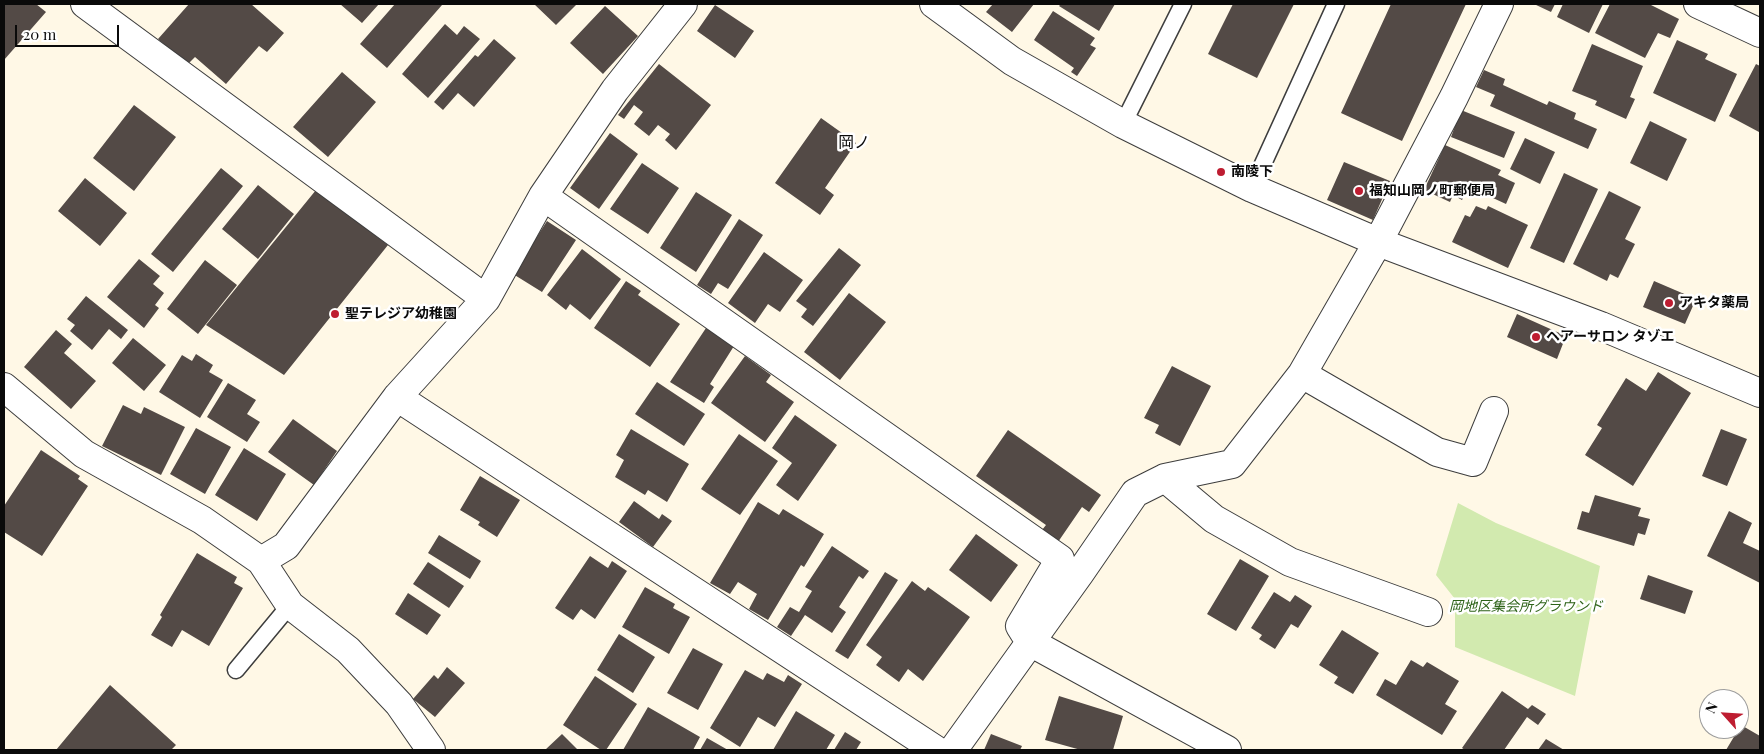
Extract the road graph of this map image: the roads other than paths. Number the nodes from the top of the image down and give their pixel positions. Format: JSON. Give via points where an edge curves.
{"nodes":[{"id":1,"x":85,"y":4,"type":"edge"},
{"id":2,"x":683,"y":4,"type":"edge"},
{"id":3,"x":934,"y":4,"type":"edge"},
{"id":4,"x":1183,"y":4,"type":"edge"},
{"id":5,"x":1336,"y":4,"type":"edge"},
{"id":6,"x":1499,"y":4,"type":"edge"},
{"id":7,"x":1698,"y":4,"type":"edge"},
{"id":8,"x":1760,"y":33,"type":"edge"},
{"id":9,"x":1123,"y":124,"type":"junction"},
{"id":10,"x":1252,"y":188,"type":"junction"},
{"id":11,"x":543,"y":196,"type":"junction"},
{"id":12,"x":1378,"y":242,"type":"junction"},
{"id":13,"x":486,"y":299,"type":"junction"},
{"id":14,"x":1302,"y":374,"type":"junction"},
{"id":15,"x":4,"y":387,"type":"edge"},
{"id":16,"x":1760,"y":392,"type":"edge"},
{"id":17,"x":397,"y":397,"type":"junction"},
{"id":18,"x":1494,"y":411,"type":"dead end"},
{"id":19,"x":1165,"y":478,"type":"junction"},
{"id":20,"x":261,"y":562,"type":"junction"},
{"id":21,"x":290,"y":605,"type":"junction"},
{"id":22,"x":1428,"y":612,"type":"dead end"},
{"id":23,"x":1030,"y":642,"type":"junction"},
{"id":24,"x":236,"y":670,"type":"dead end"},
{"id":25,"x":431,"y":750,"type":"edge"},
{"id":26,"x":936,"y":750,"type":"edge"},
{"id":27,"x":953,"y":750,"type":"edge"},
{"id":28,"x":1227,"y":750,"type":"edge"}],
"edges":[{"from":1,"to":13,"type":"street"},
{"from":2,"to":11,"type":"street","via":[[615,90]]},
{"from":3,"to":9,"type":"street","via":[[1012,61]]},
{"from":4,"to":9,"type":"lane"},
{"from":5,"to":10,"type":"lane"},
{"from":6,"to":12,"type":"street"},
{"from":7,"to":8,"type":"street"},
{"from":9,"to":10,"type":"street"},
{"from":10,"to":12,"type":"street"},
{"from":11,"to":13,"type":"street"},
{"from":11,"to":23,"type":"street","via":[[1060,559],[1020,626]]},
{"from":12,"to":14,"type":"street"},
{"from":12,"to":16,"type":"street","via":[[1601,326]]},
{"from":13,"to":17,"type":"street"},
{"from":14,"to":18,"type":"street","via":[[1437,452],[1473,462]]},
{"from":14,"to":19,"type":"street","via":[[1232,464]]},
{"from":15,"to":20,"type":"street","via":[[84,454],[202,520]]},
{"from":17,"to":20,"type":"street","via":[[286,546]]},
{"from":17,"to":26,"type":"street"},
{"from":19,"to":22,"type":"street","via":[[1214,519],[1290,562]]},
{"from":19,"to":23,"type":"street","via":[[1135,493]]},
{"from":20,"to":21,"type":"street"},
{"from":21,"to":24,"type":"lane"},
{"from":21,"to":25,"type":"street","via":[[348,650],[399,704]]},
{"from":23,"to":27,"type":"street"},
{"from":23,"to":28,"type":"street"}]}
